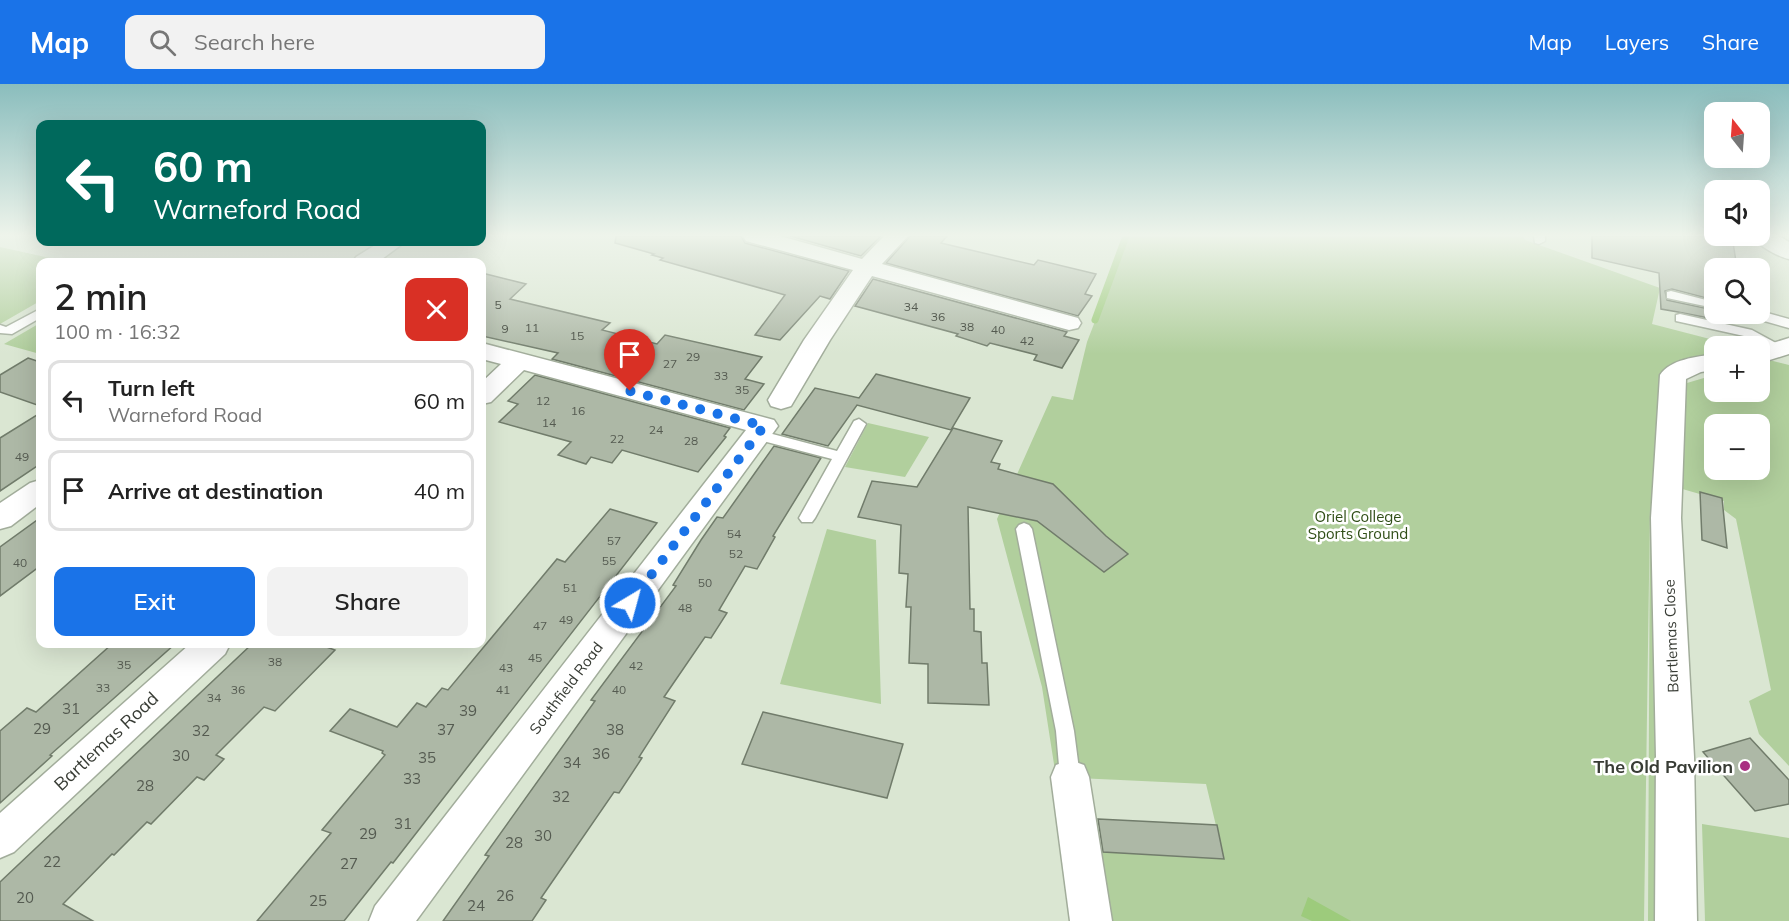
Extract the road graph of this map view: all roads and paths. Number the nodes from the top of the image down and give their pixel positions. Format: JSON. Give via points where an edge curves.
{"nodes":[{"id":1,"x":861,"y":275,"type":"edge"},
{"id":2,"x":892,"y":275,"type":"edge"},
{"id":3,"x":1671,"y":295,"type":"dead end"},
{"id":4,"x":1704,"y":302,"type":"edge"},
{"id":5,"x":36,"y":315,"type":"edge"},
{"id":6,"x":1770,"y":317,"type":"edge"},
{"id":7,"x":1680,"y":318,"type":"dead end"},
{"id":8,"x":1069,"y":323,"type":"dead end"},
{"id":9,"x":1789,"y":324,"type":"edge"},
{"id":10,"x":0,"y":329,"type":"edge"},
{"id":11,"x":1776,"y":350,"type":"edge"},
{"id":12,"x":486,"y":352,"type":"edge"},
{"id":13,"x":519,"y":361,"type":"junction"},
{"id":14,"x":1704,"y":364,"type":"edge"},
{"id":15,"x":486,"y":392,"type":"edge"},
{"id":16,"x":767,"y":420,"type":"junction"},
{"id":17,"x":859,"y":424,"type":"dead end"},
{"id":18,"x":841,"y":457,"type":"junction"},
{"id":19,"x":36,"y":493,"type":"edge"},
{"id":20,"x":0,"y":518,"type":"edge"},
{"id":21,"x":807,"y":518,"type":"dead end"},
{"id":22,"x":1024,"y":529,"type":"dead end"},
{"id":23,"x":209,"y":648,"type":"edge"},
{"id":24,"x":1070,"y":777,"type":"joint"},
{"id":25,"x":0,"y":839,"type":"edge"},
{"id":26,"x":390,"y":921,"type":"edge"},
{"id":27,"x":1090,"y":921,"type":"edge"},
{"id":28,"x":1676,"y":921,"type":"edge"}],
"edges":[{"from":1,"to":16,"type":"street","name":"Southfield Road"},
{"from":2,"to":8,"type":"street"},
{"from":3,"to":4,"type":"lane"},
{"from":5,"to":10,"type":"lane","via":[[8,331]]},
{"from":6,"to":9,"type":"lane"},
{"from":7,"to":11,"type":"lane","via":[[1748,333]]},
{"from":12,"to":13,"type":"street"},
{"from":13,"to":15,"type":"street"},
{"from":13,"to":16,"type":"street"},
{"from":14,"to":28,"type":"street","name":"Bartlemas Close","via":[[1673,375],[1666,518],[1675,757]]},
{"from":16,"to":18,"type":"lane"},
{"from":16,"to":26,"type":"street","name":"Southfield Road"},
{"from":17,"to":18,"type":"lane"},
{"from":18,"to":21,"type":"lane"},
{"from":19,"to":20,"type":"street"},
{"from":22,"to":24,"type":"lane","via":[[1065,731]]},
{"from":23,"to":25,"type":"street","name":"Bartlemas Road"},
{"from":24,"to":27,"type":"street"}]}
